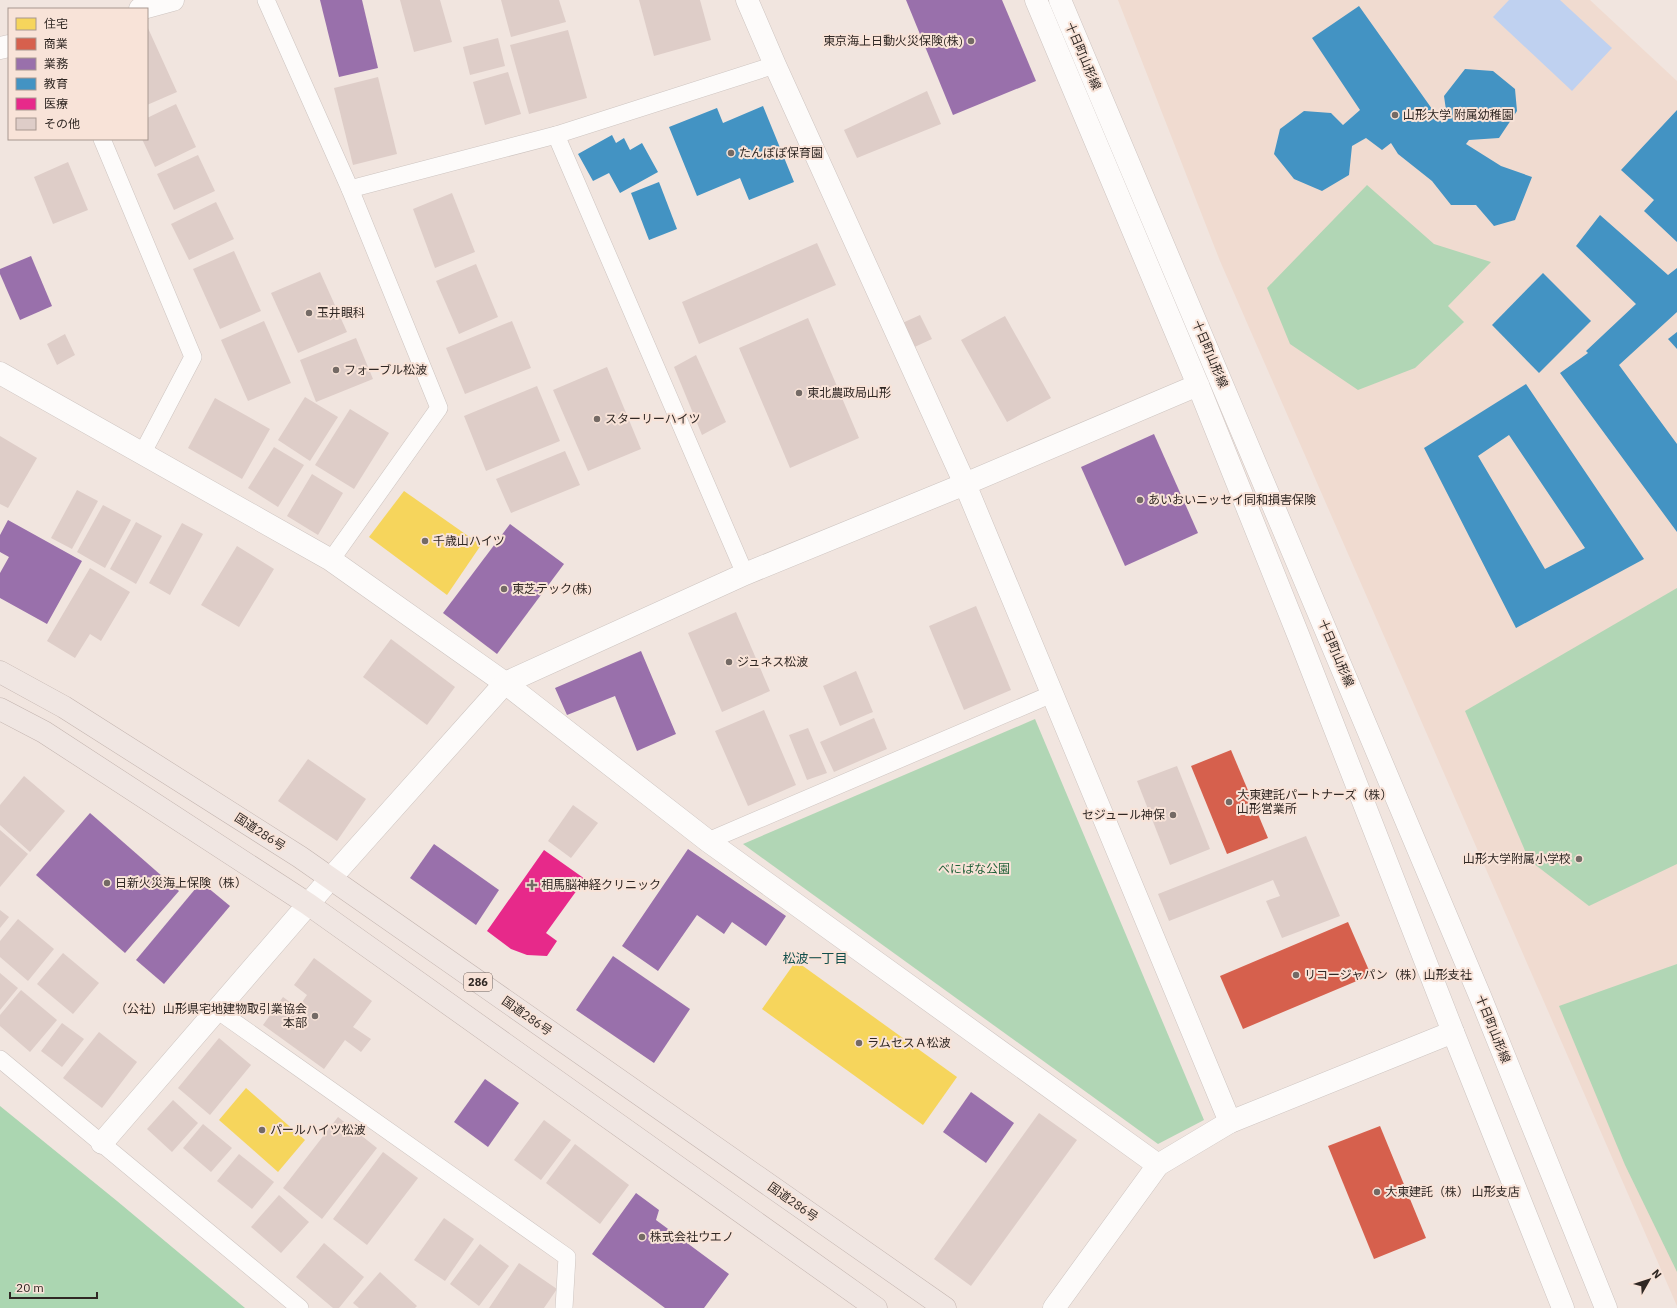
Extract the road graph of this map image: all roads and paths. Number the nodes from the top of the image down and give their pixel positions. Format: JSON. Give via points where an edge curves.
{"nodes":[{"id":1,"x":173,"y":0,"type":"edge"},
{"id":2,"x":266,"y":0,"type":"edge"},
{"id":3,"x":747,"y":0,"type":"edge"},
{"id":4,"x":1036,"y":0,"type":"edge"},
{"id":5,"x":1060,"y":0,"type":"edge"},
{"id":6,"x":144,"y":8,"type":"edge"},
{"id":7,"x":775,"y":64,"type":"junction"},
{"id":8,"x":556,"y":135,"type":"junction"},
{"id":9,"x":102,"y":140,"type":"edge"},
{"id":10,"x":350,"y":189,"type":"junction"},
{"id":11,"x":0,"y":373,"type":"edge"},
{"id":12,"x":1198,"y":385,"type":"junction"},
{"id":13,"x":142,"y":454,"type":"junction"},
{"id":14,"x":965,"y":484,"type":"junction"},
{"id":15,"x":331,"y":560,"type":"junction"},
{"id":16,"x":745,"y":574,"type":"junction"},
{"id":17,"x":0,"y":672,"type":"edge"},
{"id":18,"x":505,"y":683,"type":"junction"},
{"id":19,"x":1052,"y":694,"type":"junction"},
{"id":20,"x":0,"y":709,"type":"edge"},
{"id":21,"x":708,"y":841,"type":"junction"},
{"id":22,"x":330,"y":879,"type":"junction"},
{"id":23,"x":308,"y":904,"type":"junction"},
{"id":24,"x":217,"y":1010,"type":"junction"},
{"id":25,"x":1453,"y":1032,"type":"junction"},
{"id":26,"x":0,"y":1059,"type":"edge"},
{"id":27,"x":1230,"y":1122,"type":"junction"},
{"id":28,"x":102,"y":1143,"type":"junction"},
{"id":29,"x":1158,"y":1165,"type":"junction"},
{"id":30,"x":300,"y":1308,"type":"edge"},
{"id":31,"x":564,"y":1308,"type":"edge"},
{"id":32,"x":876,"y":1308,"type":"edge"},
{"id":33,"x":945,"y":1308,"type":"edge"},
{"id":34,"x":1054,"y":1308,"type":"edge"},
{"id":35,"x":1562,"y":1308,"type":"edge"},
{"id":36,"x":1606,"y":1308,"type":"edge"}],
"edges":[{"from":1,"to":6,"type":"street"},
{"from":2,"to":10,"type":"lane"},
{"from":3,"to":7,"type":"street"},
{"from":4,"to":12,"type":"street","name":"十日町山形線"},
{"from":5,"to":36,"type":"street","name":"十日町山形線","via":[[1480,996]]},
{"from":7,"to":8,"type":"lane"},
{"from":7,"to":14,"type":"street"},
{"from":8,"to":10,"type":"lane"},
{"from":8,"to":16,"type":"lane"},
{"from":9,"to":13,"type":"lane","via":[[193,357]]},
{"from":10,"to":15,"type":"lane","via":[[439,408]]},
{"from":11,"to":13,"type":"street"},
{"from":12,"to":14,"type":"street"},
{"from":12,"to":25,"type":"street","name":"十日町山形線"},
{"from":13,"to":15,"type":"street"},
{"from":14,"to":16,"type":"street"},
{"from":14,"to":19,"type":"street"},
{"from":15,"to":18,"type":"street"},
{"from":16,"to":18,"type":"street"},
{"from":17,"to":22,"type":"highway","name":"国道286号","number":"286","via":[[64,707]]},
{"from":18,"to":21,"type":"street"},
{"from":18,"to":22,"type":"street"},
{"from":19,"to":21,"type":"lane"},
{"from":19,"to":27,"type":"street"},
{"from":20,"to":23,"type":"highway","via":[[44,732]]},
{"from":21,"to":29,"type":"street"},
{"from":22,"to":23,"type":"street"},
{"from":22,"to":33,"type":"highway","name":"国道286号","number":"286"},
{"from":23,"to":24,"type":"street"},
{"from":23,"to":32,"type":"highway"},
{"from":24,"to":28,"type":"street"},
{"from":24,"to":31,"type":"lane","via":[[567,1257]]},
{"from":25,"to":27,"type":"street"},
{"from":25,"to":35,"type":"street","name":"十日町山形線"},
{"from":26,"to":28,"type":"lane"},
{"from":27,"to":29,"type":"street"},
{"from":28,"to":30,"type":"lane"},
{"from":29,"to":34,"type":"street"}]}
